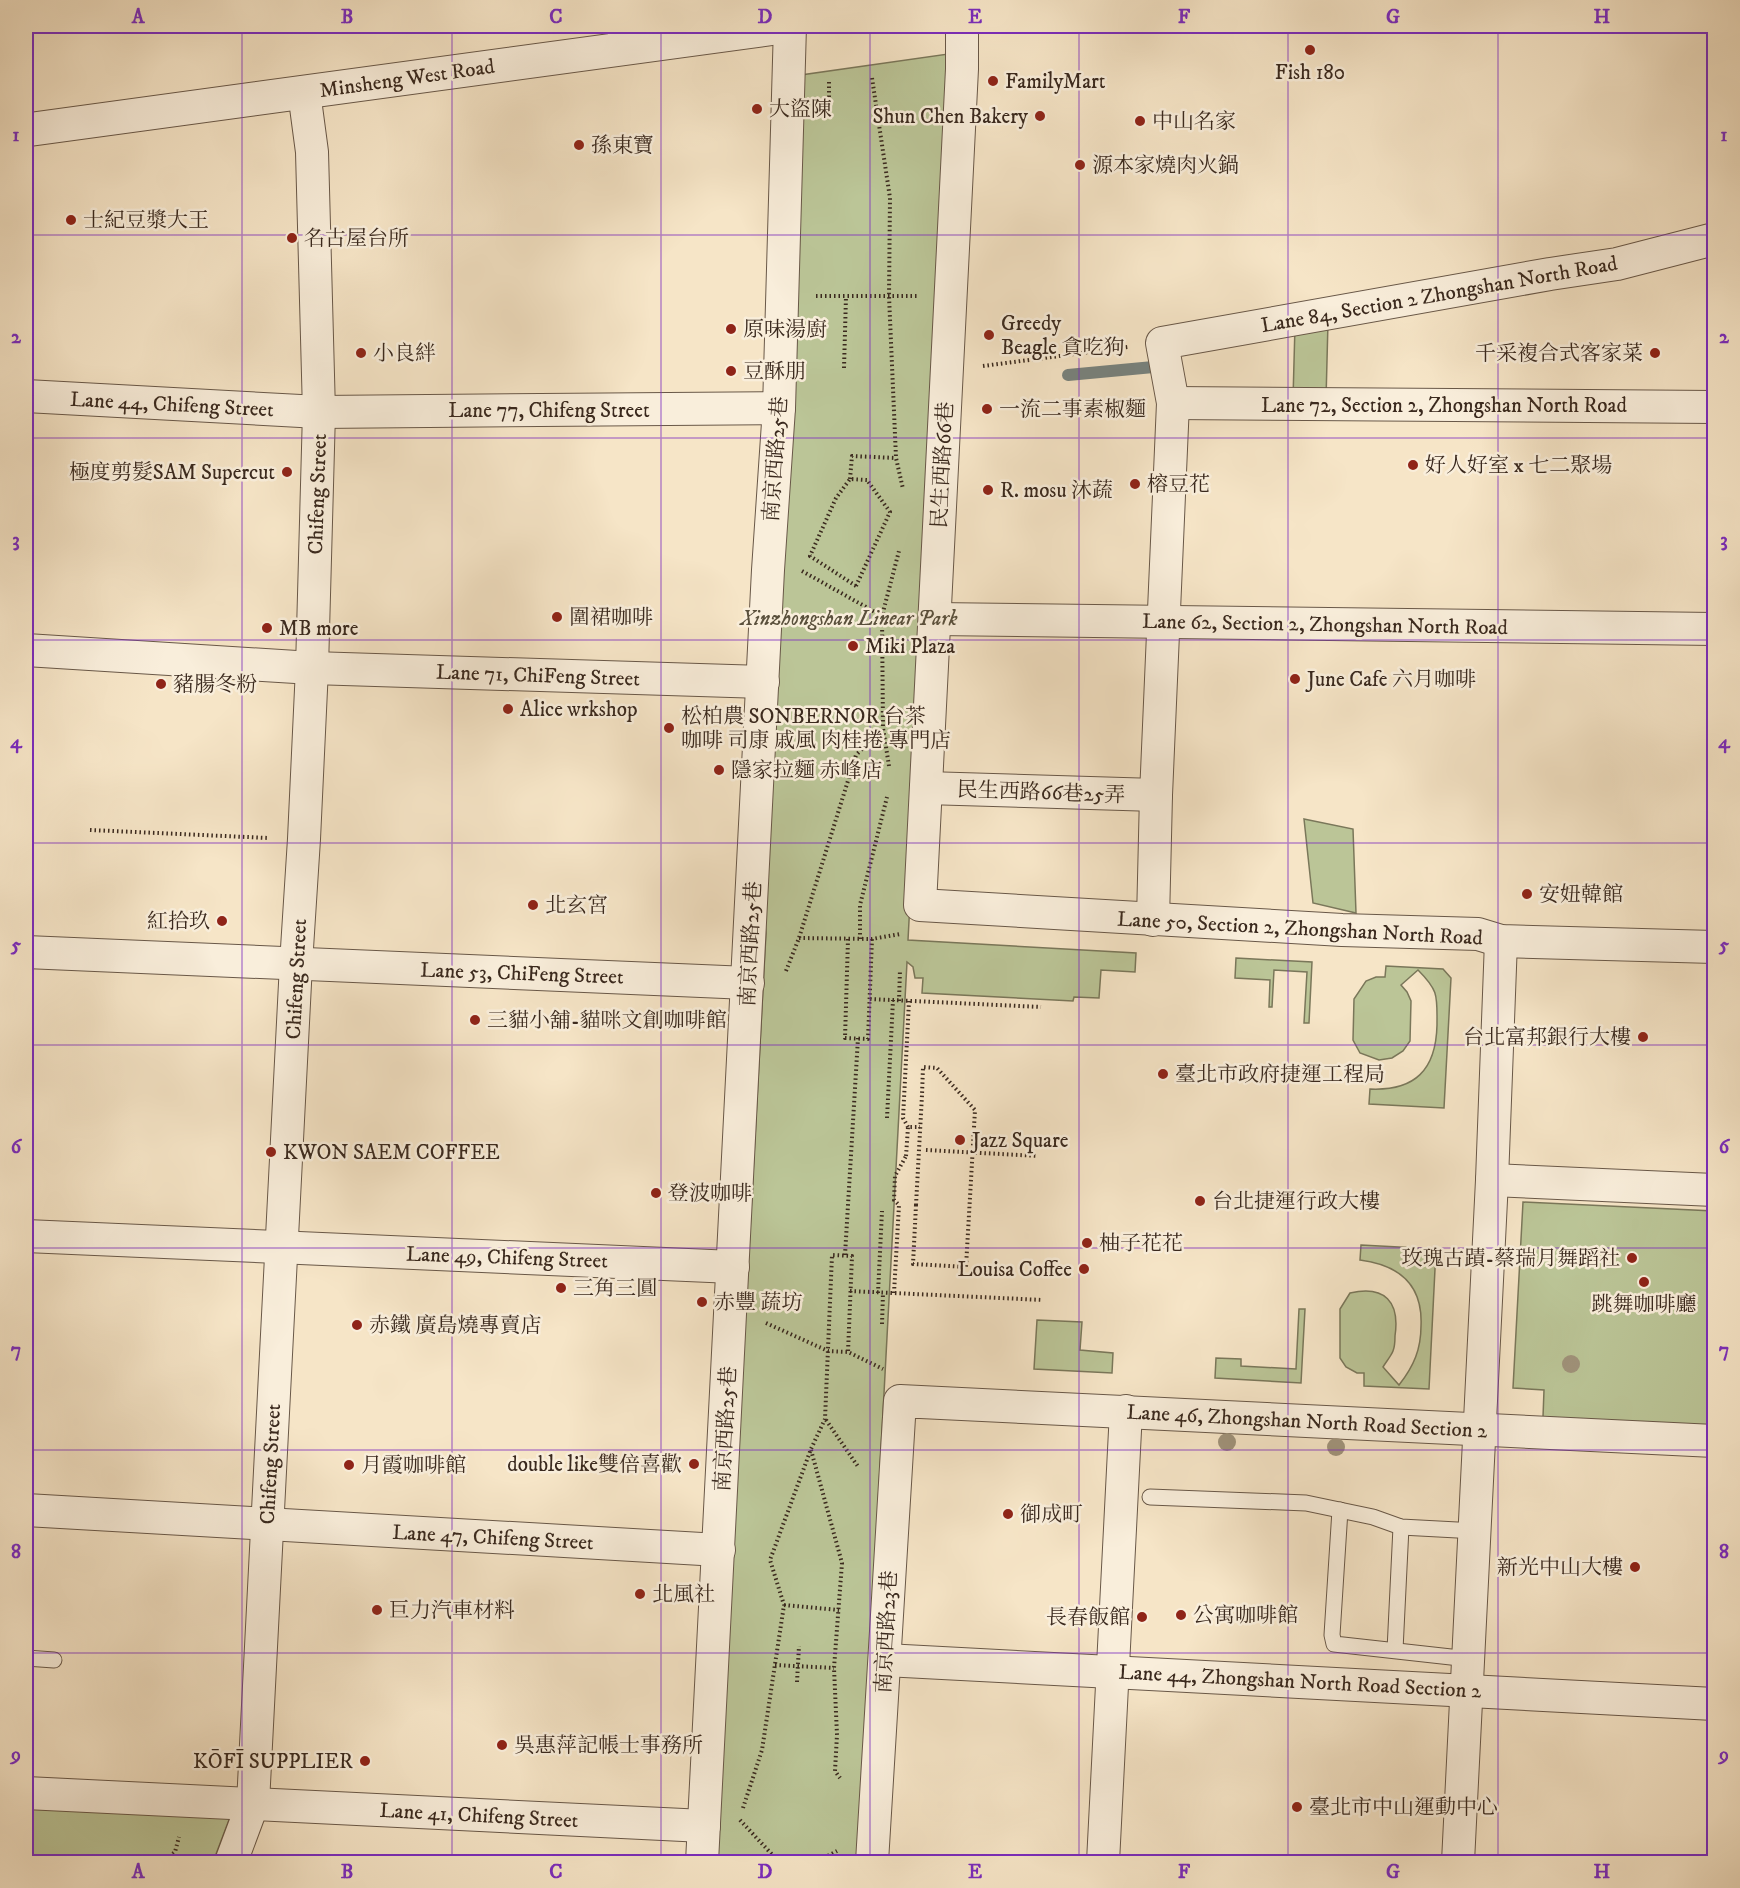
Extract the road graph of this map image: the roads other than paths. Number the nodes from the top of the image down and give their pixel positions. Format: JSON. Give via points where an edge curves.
{"nodes":[{"id":1,"x":790,"y":26,"type":"edge"},
{"id":2,"x":962,"y":26,"type":"edge"},
{"id":3,"x":624,"y":37,"type":"edge"},
{"id":4,"x":304,"y":92,"type":"junction"},
{"id":5,"x":26,"y":130,"type":"edge"},
{"id":6,"x":1714,"y":239,"type":"edge"},
{"id":7,"x":26,"y":396,"type":"edge"},
{"id":8,"x":1173,"y":403,"type":"junction"},
{"id":9,"x":1714,"y":407,"type":"edge"},
{"id":10,"x":779,"y":408,"type":"junction"},
{"id":11,"x":320,"y":412,"type":"junction"},
{"id":12,"x":934,"y":619,"type":"junction"},
{"id":13,"x":1164,"y":622,"type":"junction"},
{"id":14,"x":1714,"y":629,"type":"edge"},
{"id":15,"x":26,"y":650,"type":"edge"},
{"id":16,"x":312,"y":668,"type":"junction"},
{"id":17,"x":764,"y":682,"type":"junction"},
{"id":18,"x":926,"y":788,"type":"junction"},
{"id":19,"x":1156,"y":795,"type":"junction"},
{"id":20,"x":920,"y":905,"type":"joint"},
{"id":21,"x":1153,"y":920,"type":"junction"},
{"id":22,"x":1501,"y":941,"type":"junction"},
{"id":23,"x":1714,"y":947,"type":"edge"},
{"id":24,"x":26,"y":952,"type":"edge"},
{"id":25,"x":296,"y":964,"type":"junction"},
{"id":26,"x":748,"y":983,"type":"junction"},
{"id":27,"x":1492,"y":1180,"type":"junction"},
{"id":28,"x":1714,"y":1190,"type":"edge"},
{"id":29,"x":26,"y":1236,"type":"edge"},
{"id":30,"x":281,"y":1247,"type":"junction"},
{"id":31,"x":734,"y":1267,"type":"junction"},
{"id":32,"x":900,"y":1401,"type":"joint"},
{"id":33,"x":1126,"y":1411,"type":"junction"},
{"id":34,"x":1480,"y":1431,"type":"junction"},
{"id":35,"x":1714,"y":1441,"type":"edge"},
{"id":36,"x":1150,"y":1497,"type":"dead end"},
{"id":37,"x":26,"y":1510,"type":"edge"},
{"id":38,"x":1340,"y":1510,"type":"junction"},
{"id":39,"x":267,"y":1524,"type":"junction"},
{"id":40,"x":1401,"y":1527,"type":"junction"},
{"id":41,"x":1476,"y":1531,"type":"junction"},
{"id":42,"x":719,"y":1550,"type":"junction"},
{"id":43,"x":1395,"y":1650,"type":"junction"},
{"id":44,"x":26,"y":1659,"type":"edge"},
{"id":45,"x":1469,"y":1659,"type":"junction"},
{"id":46,"x":54,"y":1660,"type":"dead end"},
{"id":47,"x":885,"y":1660,"type":"junction"},
{"id":48,"x":1113,"y":1671,"type":"junction"},
{"id":49,"x":1468,"y":1690,"type":"junction"},
{"id":50,"x":1714,"y":1704,"type":"edge"},
{"id":51,"x":26,"y":1793,"type":"edge"},
{"id":52,"x":253,"y":1803,"type":"junction"},
{"id":53,"x":704,"y":1826,"type":"junction"},
{"id":54,"x":231,"y":1863,"type":"edge"},
{"id":55,"x":702,"y":1863,"type":"edge"},
{"id":56,"x":872,"y":1863,"type":"edge"},
{"id":57,"x":1103,"y":1863,"type":"edge"},
{"id":58,"x":1458,"y":1863,"type":"edge"}],
"edges":[{"from":1,"to":3,"type":"street","name":"Minsheng West Road"},
{"from":1,"to":10,"type":"street","name":"南京西路25巷"},
{"from":2,"to":12,"type":"street","name":"民生西路66巷"},
{"from":3,"to":4,"type":"street","name":"Minsheng West Road"},
{"from":4,"to":5,"type":"street","name":"Minsheng West Road"},
{"from":4,"to":11,"type":"street","name":"Chifeng Street","via":[[312,152]]},
{"from":6,"to":8,"type":"street","name":"Lane 84, Section 2 Zhongshan North Road","via":[[1617,264],[1162,343]]},
{"from":7,"to":11,"type":"street","name":"Lane 44, Chifeng Street"},
{"from":8,"to":9,"type":"street","name":"Lane 72, Section 2, Zhongshan North Road"},
{"from":8,"to":13,"type":"street"},
{"from":10,"to":11,"type":"street","name":"Lane 77, Chifeng Street"},
{"from":10,"to":17,"type":"street","name":"南京西路25巷"},
{"from":11,"to":16,"type":"street","name":"Chifeng Street"},
{"from":12,"to":13,"type":"street","name":"Lane 62, Section 2, Zhongshan North Road"},
{"from":12,"to":18,"type":"street","name":"民生西路66巷"},
{"from":13,"to":14,"type":"street","name":"Lane 62, Section 2, Zhongshan North Road"},
{"from":13,"to":19,"type":"street"},
{"from":15,"to":16,"type":"street","name":"Lane 71, ChiFeng Street"},
{"from":16,"to":17,"type":"street","name":"Lane 71, ChiFeng Street"},
{"from":16,"to":25,"type":"street","name":"Chifeng Street"},
{"from":17,"to":26,"type":"street","name":"南京西路25巷"},
{"from":18,"to":19,"type":"street","name":"民生西路66巷25弄"},
{"from":18,"to":20,"type":"street","name":"民生西路66巷"},
{"from":19,"to":21,"type":"street"},
{"from":20,"to":21,"type":"street","name":"Lane 50, Section 2, Zhongshan North Road"},
{"from":21,"to":22,"type":"street","name":"Lane 50, Section 2, Zhongshan North Road","via":[[1478,934]]},
{"from":22,"to":23,"type":"street","name":"Lane 50, Section 2, Zhongshan North Road"},
{"from":22,"to":27,"type":"street"},
{"from":24,"to":25,"type":"street","name":"Lane 53, ChiFeng Street"},
{"from":25,"to":26,"type":"street","name":"Lane 53, ChiFeng Street"},
{"from":25,"to":30,"type":"street","name":"Chifeng Street"},
{"from":26,"to":31,"type":"street","name":"南京西路25巷"},
{"from":27,"to":28,"type":"street"},
{"from":27,"to":34,"type":"street"},
{"from":29,"to":30,"type":"street","name":"Lane 49, Chifeng Street"},
{"from":30,"to":31,"type":"street","name":"Lane 49, Chifeng Street"},
{"from":30,"to":39,"type":"street","name":"Chifeng Street"},
{"from":31,"to":42,"type":"street","name":"南京西路25巷"},
{"from":32,"to":33,"type":"street","name":"Lane 46, Zhongshan North Road Section 2"},
{"from":32,"to":47,"type":"street","name":"南京西路23巷"},
{"from":33,"to":34,"type":"street","name":"Lane 46, Zhongshan North Road Section 2"},
{"from":33,"to":48,"type":"street"},
{"from":34,"to":35,"type":"street","name":"Lane 46, Zhongshan North Road Section 2"},
{"from":34,"to":41,"type":"street"},
{"from":36,"to":38,"type":"lane","via":[[1306,1503]]},
{"from":37,"to":39,"type":"street","name":"Lane 47, Chifeng Street"},
{"from":38,"to":40,"type":"lane"},
{"from":38,"to":43,"type":"lane","via":[[1334,1644]]},
{"from":39,"to":42,"type":"street","name":"Lane 47, Chifeng Street"},
{"from":39,"to":52,"type":"street","name":"Chifeng Street"},
{"from":40,"to":41,"type":"lane"},
{"from":40,"to":43,"type":"lane"},
{"from":41,"to":45,"type":"street"},
{"from":42,"to":53,"type":"street","name":"南京西路25巷"},
{"from":43,"to":45,"type":"lane"},
{"from":44,"to":46,"type":"lane"},
{"from":45,"to":49,"type":"street"},
{"from":47,"to":48,"type":"street","name":"Lane 44, Zhongshan North Road Section 2"},
{"from":47,"to":56,"type":"street","name":"南京西路23巷"},
{"from":48,"to":49,"type":"street","name":"Lane 44, Zhongshan North Road Section 2"},
{"from":48,"to":57,"type":"street"},
{"from":49,"to":50,"type":"street","name":"Lane 44, Zhongshan North Road Section 2"},
{"from":49,"to":58,"type":"street"},
{"from":51,"to":52,"type":"street","name":"Lane 41, Chifeng Street"},
{"from":52,"to":53,"type":"street","name":"Lane 41, Chifeng Street"},
{"from":52,"to":54,"type":"street","name":"Chifeng Street"},
{"from":53,"to":55,"type":"street","name":"南京西路25巷"}]}
